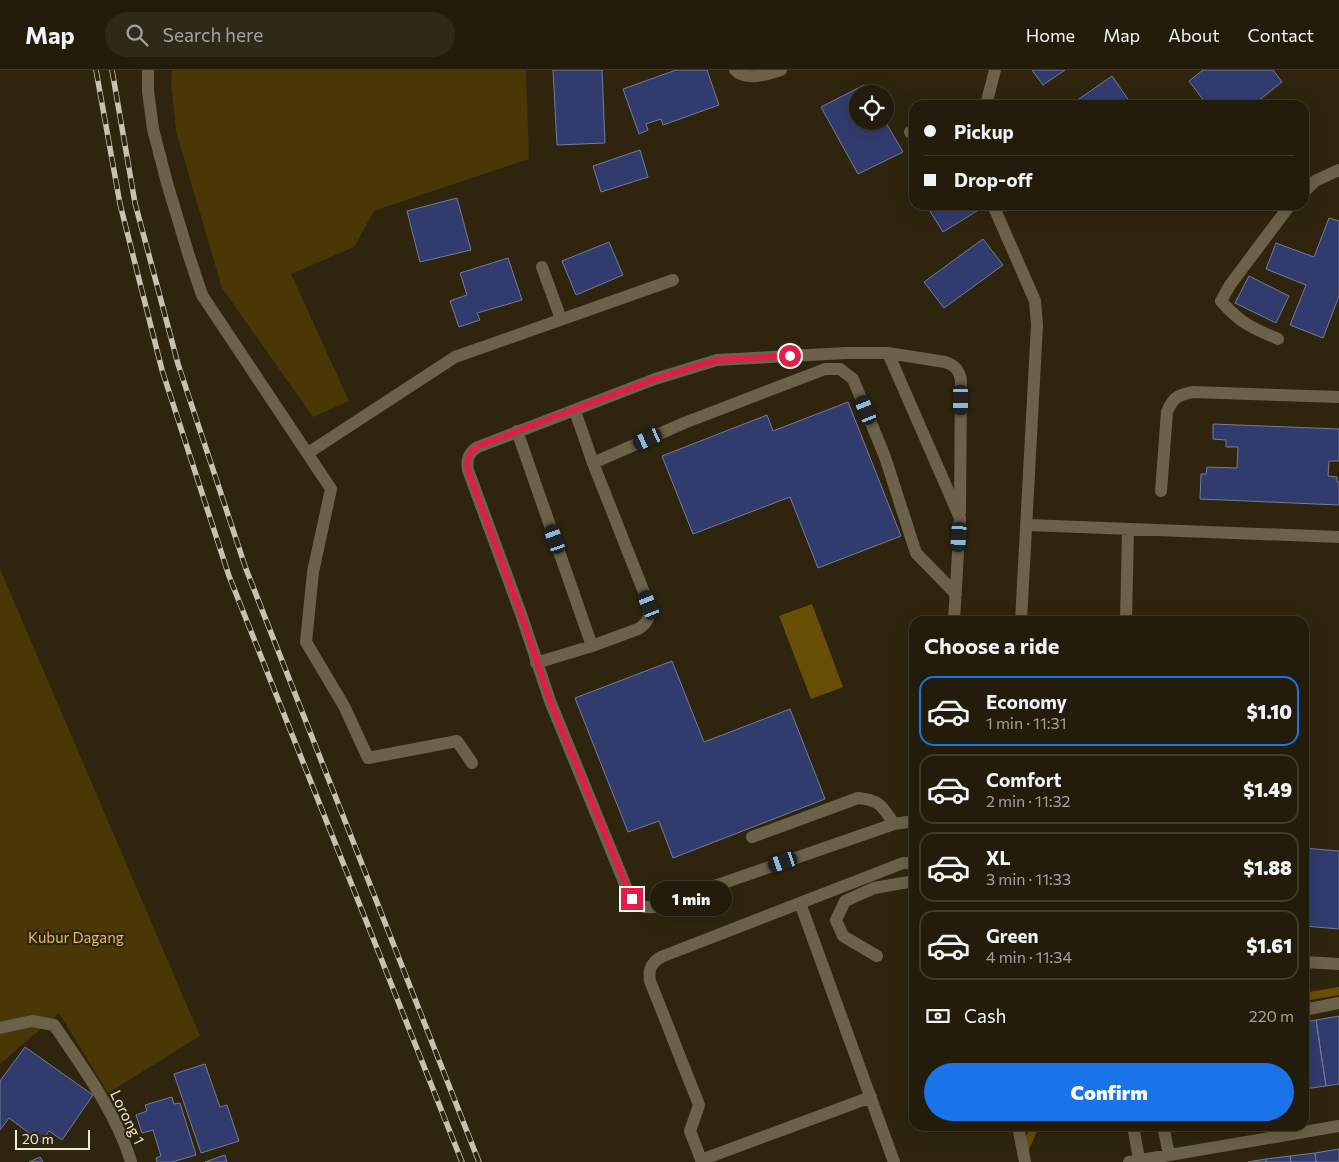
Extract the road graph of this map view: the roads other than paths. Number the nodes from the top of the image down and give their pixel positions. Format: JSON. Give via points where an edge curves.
{"nodes":[{"id":1,"x":148,"y":70,"type":"edge"},
{"id":2,"x":736,"y":70,"type":"edge"},
{"id":3,"x":781,"y":70,"type":"edge"},
{"id":4,"x":994,"y":70,"type":"edge"},
{"id":5,"x":987,"y":100,"type":"edge"},
{"id":6,"x":1339,"y":170,"type":"edge"},
{"id":7,"x":1309,"y":187,"type":"edge"},
{"id":8,"x":995,"y":210,"type":"edge"},
{"id":9,"x":1286,"y":210,"type":"edge"},
{"id":10,"x":542,"y":267,"type":"dead end"},
{"id":11,"x":673,"y":280,"type":"dead end"},
{"id":12,"x":560,"y":319,"type":"junction"},
{"id":13,"x":1278,"y":339,"type":"dead end"},
{"id":14,"x":846,"y":353,"type":"junction"},
{"id":15,"x":888,"y":353,"type":"junction"},
{"id":16,"x":840,"y":369,"type":"junction"},
{"id":17,"x":1339,"y":396,"type":"edge"},
{"id":18,"x":575,"y":411,"type":"junction"},
{"id":19,"x":517,"y":431,"type":"junction"},
{"id":20,"x":308,"y":453,"type":"junction"},
{"id":21,"x":594,"y":463,"type":"junction"},
{"id":22,"x":1161,"y":491,"type":"dead end"},
{"id":23,"x":960,"y":518,"type":"junction"},
{"id":24,"x":1028,"y":525,"type":"junction"},
{"id":25,"x":1128,"y":529,"type":"junction"},
{"id":26,"x":1339,"y":537,"type":"edge"},
{"id":27,"x":956,"y":594,"type":"junction"},
{"id":28,"x":954,"y":616,"type":"edge"},
{"id":29,"x":1021,"y":616,"type":"edge"},
{"id":30,"x":1126,"y":616,"type":"edge"},
{"id":31,"x":592,"y":646,"type":"junction"},
{"id":32,"x":536,"y":663,"type":"junction"},
{"id":33,"x":472,"y":762,"type":"dead end"},
{"id":34,"x":909,"y":822,"type":"edge"},
{"id":35,"x":894,"y":824,"type":"junction"},
{"id":36,"x":752,"y":837,"type":"dead end"},
{"id":37,"x":909,"y":863,"type":"edge"},
{"id":38,"x":909,"y":882,"type":"edge"},
{"id":39,"x":800,"y":903,"type":"junction"},
{"id":40,"x":877,"y":956,"type":"dead end"},
{"id":41,"x":1309,"y":962,"type":"edge"},
{"id":42,"x":1339,"y":964,"type":"edge"},
{"id":43,"x":1339,"y":1003,"type":"edge"},
{"id":44,"x":1309,"y":1009,"type":"edge"},
{"id":45,"x":0,"y":1028,"type":"edge"},
{"id":46,"x":871,"y":1097,"type":"junction"},
{"id":47,"x":1339,"y":1126,"type":"edge"},
{"id":48,"x":1133,"y":1131,"type":"edge"},
{"id":49,"x":1164,"y":1131,"type":"edge"},
{"id":50,"x":1309,"y":1131,"type":"edge"},
{"id":51,"x":1309,"y":1131,"type":"edge"},
{"id":52,"x":1019,"y":1132,"type":"edge"},
{"id":53,"x":1169,"y":1154,"type":"junction"},
{"id":54,"x":1024,"y":1160,"type":"edge"},
{"id":55,"x":702,"y":1161,"type":"edge"},
{"id":56,"x":1134,"y":1161,"type":"edge"},
{"id":57,"x":131,"y":1162,"type":"edge"},
{"id":58,"x":894,"y":1162,"type":"edge"}],
"edges":[{"from":1,"to":20,"type":"street","via":[[156,138],[202,295]]},
{"from":2,"to":3,"type":"street","via":[[747,76]]},
{"from":4,"to":5,"type":"street"},
{"from":6,"to":7,"type":"street"},
{"from":8,"to":24,"type":"street","via":[[1035,301],[1037,325]]},
{"from":9,"to":13,"type":"street","via":[[1221,301],[1248,326]]},
{"from":10,"to":12,"type":"street"},
{"from":11,"to":12,"type":"street"},
{"from":12,"to":20,"type":"street","via":[[455,357]]},
{"from":14,"to":15,"type":"street"},
{"from":14,"to":16,"type":"street"},
{"from":14,"to":18,"type":"street","via":[[717,360],[655,379]]},
{"from":15,"to":23,"type":"street"},
{"from":15,"to":23,"type":"street","via":[[951,364],[959,374]]},
{"from":16,"to":21,"type":"street","via":[[825,369],[684,423]]},
{"from":16,"to":27,"type":"street","via":[[854,379],[885,457],[916,553]]},
{"from":17,"to":22,"type":"street","via":[[1193,392],[1180,395],[1170,403],[1167,412]]},
{"from":18,"to":19,"type":"street"},
{"from":18,"to":21,"type":"street"},
{"from":19,"to":31,"type":"street"},
{"from":19,"to":32,"type":"street","via":[[473,450],[467,463]]},
{"from":20,"to":33,"type":"street","via":[[331,489],[313,572],[306,642],[344,706],[368,758],[456,741]]},
{"from":21,"to":31,"type":"street","via":[[650,612],[645,625]]},
{"from":23,"to":27,"type":"street"},
{"from":24,"to":25,"type":"street"},
{"from":24,"to":29,"type":"street"},
{"from":25,"to":26,"type":"street"},
{"from":25,"to":30,"type":"street"},
{"from":27,"to":28,"type":"street"},
{"from":31,"to":32,"type":"street"},
{"from":32,"to":35,"type":"street","via":[[632,899],[641,907],[654,907]]},
{"from":34,"to":35,"type":"street"},
{"from":35,"to":36,"type":"street","via":[[883,807],[872,799],[858,798]]},
{"from":37,"to":39,"type":"street"},
{"from":38,"to":40,"type":"street","via":[[874,888],[845,901],[836,920],[843,936]]},
{"from":39,"to":46,"type":"street"},
{"from":39,"to":55,"type":"street","via":[[661,957],[651,967],[650,981],[699,1104],[690,1131]]},
{"from":41,"to":42,"type":"street"},
{"from":43,"to":44,"type":"street"},
{"from":45,"to":57,"type":"street","name":"Lorong 1","via":[[32,1021],[54,1025],[96,1087]]},
{"from":46,"to":55,"type":"street"},
{"from":46,"to":58,"type":"street"},
{"from":47,"to":50,"type":"street"},
{"from":48,"to":56,"type":"street"},
{"from":49,"to":53,"type":"street"},
{"from":51,"to":53,"type":"street"},
{"from":52,"to":54,"type":"street"},
{"from":53,"to":56,"type":"street"}]}
